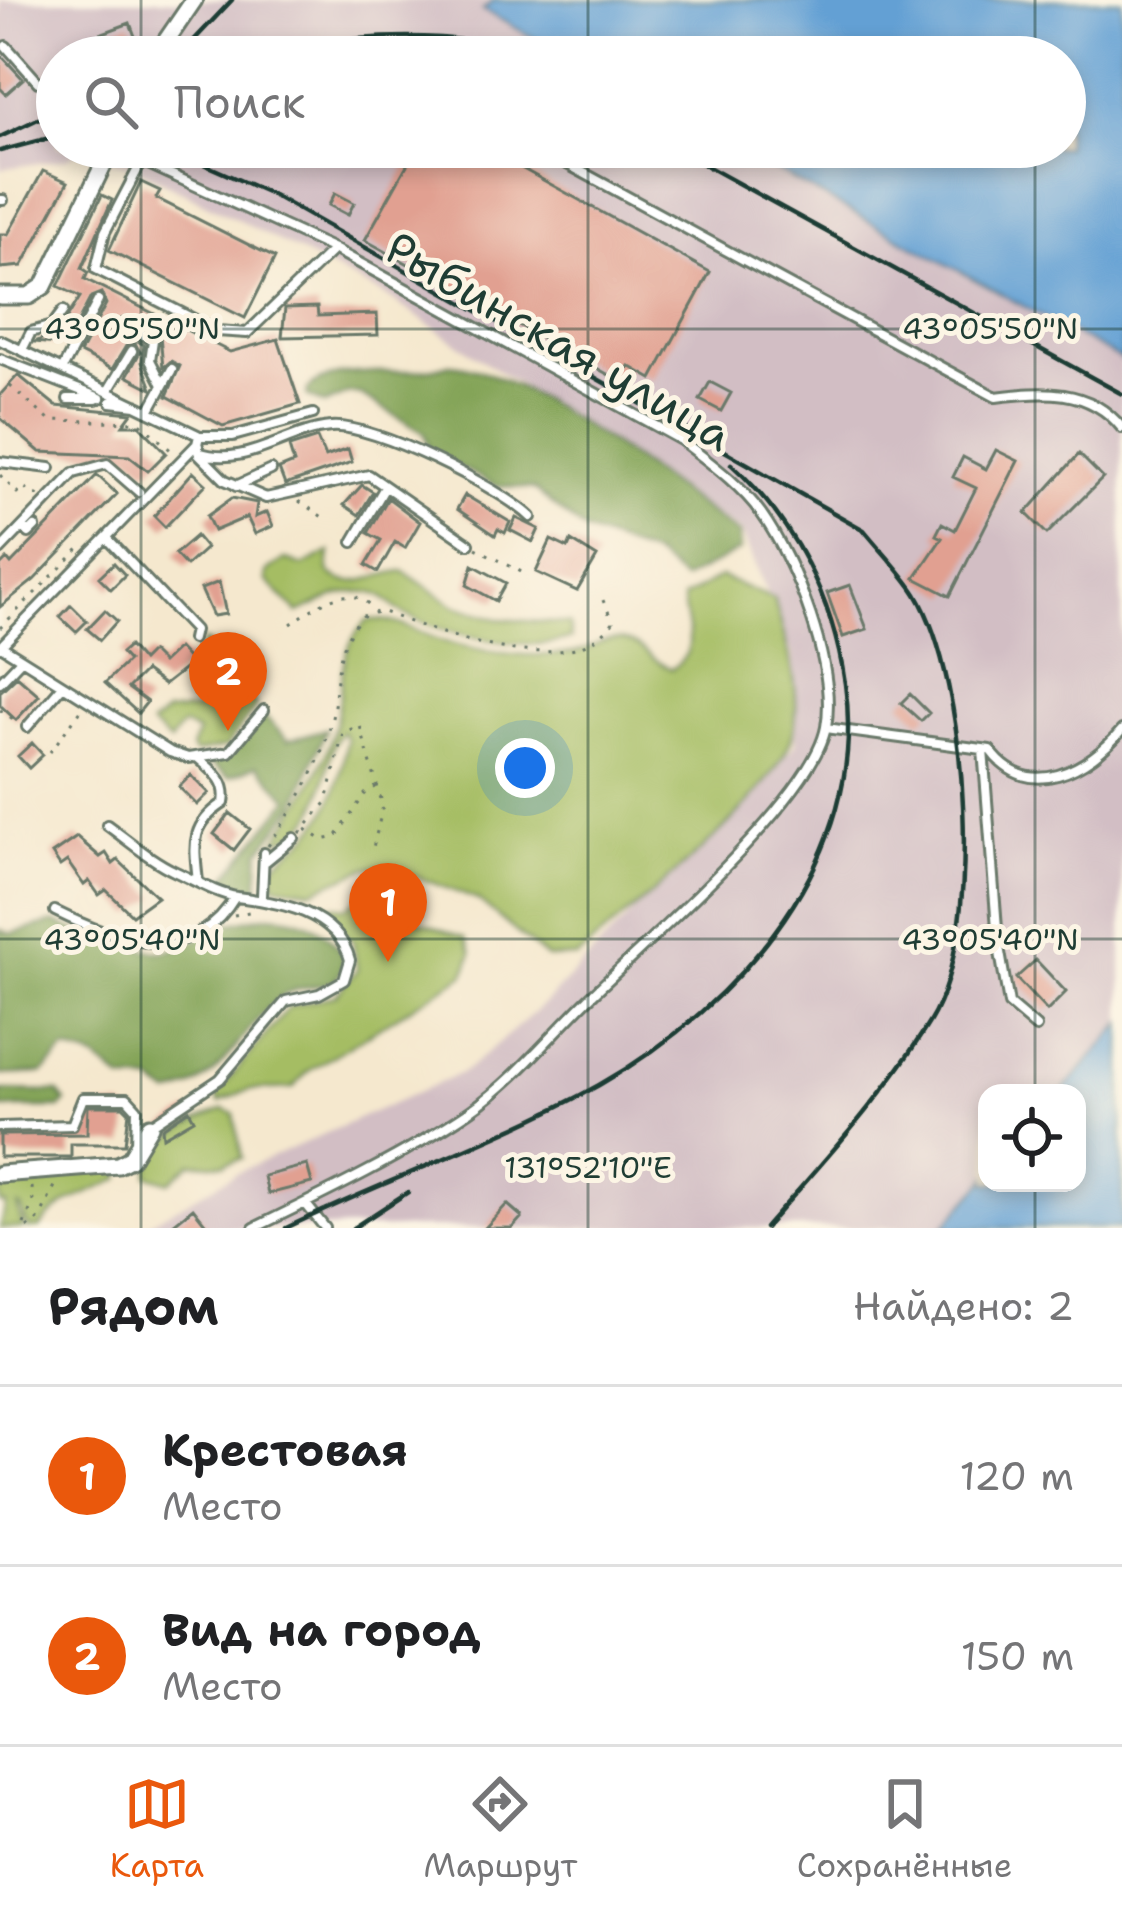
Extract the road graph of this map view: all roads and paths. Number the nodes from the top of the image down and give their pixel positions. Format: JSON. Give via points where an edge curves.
{"nodes":[{"id":1,"x":194,"y":0,"type":"edge"},
{"id":2,"x":169,"y":36,"type":"edge"},
{"id":3,"x":6,"y":46,"type":"dead end"},
{"id":4,"x":36,"y":80,"type":"edge"},
{"id":5,"x":101,"y":168,"type":"edge"},
{"id":6,"x":138,"y":168,"type":"edge"},
{"id":7,"x":159,"y":168,"type":"edge"},
{"id":8,"x":574,"y":168,"type":"edge"},
{"id":9,"x":334,"y":249,"type":"junction"},
{"id":10,"x":0,"y":296,"type":"edge"},
{"id":11,"x":98,"y":301,"type":"dead end"},
{"id":12,"x":63,"y":311,"type":"dead end"},
{"id":13,"x":124,"y":325,"type":"dead end"},
{"id":14,"x":0,"y":340,"type":"edge"},
{"id":15,"x":22,"y":350,"type":"junction"},
{"id":16,"x":132,"y":351,"type":"dead end"},
{"id":17,"x":0,"y":358,"type":"edge"},
{"id":18,"x":63,"y":368,"type":"junction"},
{"id":19,"x":172,"y":369,"type":"dead end"},
{"id":20,"x":164,"y":385,"type":"junction"},
{"id":21,"x":10,"y":386,"type":"dead end"},
{"id":22,"x":110,"y":389,"type":"junction"},
{"id":23,"x":100,"y":398,"type":"junction"},
{"id":24,"x":68,"y":399,"type":"dead end"},
{"id":25,"x":111,"y":402,"type":"dead end"},
{"id":26,"x":137,"y":404,"type":"junction"},
{"id":27,"x":149,"y":411,"type":"junction"},
{"id":28,"x":313,"y":414,"type":"dead end"},
{"id":29,"x":1122,"y":428,"type":"edge"},
{"id":30,"x":198,"y":444,"type":"junction"},
{"id":31,"x":174,"y":449,"type":"dead end"},
{"id":32,"x":1,"y":464,"type":"edge"},
{"id":33,"x":50,"y":468,"type":"dead end"},
{"id":34,"x":271,"y":470,"type":"dead end"},
{"id":35,"x":0,"y":475,"type":"edge"},
{"id":36,"x":235,"y":486,"type":"junction"},
{"id":37,"x":385,"y":488,"type":"junction"},
{"id":38,"x":139,"y":492,"type":"dead end"},
{"id":39,"x":292,"y":497,"type":"junction"},
{"id":40,"x":47,"y":502,"type":"junction"},
{"id":41,"x":531,"y":517,"type":"dead end"},
{"id":42,"x":324,"y":518,"type":"dead end"},
{"id":43,"x":107,"y":538,"type":"junction"},
{"id":44,"x":353,"y":542,"type":"dead end"},
{"id":45,"x":469,"y":544,"type":"joint"},
{"id":46,"x":0,"y":550,"type":"edge"},
{"id":47,"x":62,"y":566,"type":"dead end"},
{"id":48,"x":529,"y":576,"type":"dead end"},
{"id":49,"x":34,"y":580,"type":"dead end"},
{"id":50,"x":41,"y":586,"type":"junction"},
{"id":51,"x":601,"y":596,"type":"dead end"},
{"id":52,"x":374,"y":611,"type":"junction"},
{"id":53,"x":291,"y":624,"type":"dead end"},
{"id":54,"x":0,"y":628,"type":"edge"},
{"id":55,"x":194,"y":637,"type":"dead end"},
{"id":56,"x":1,"y":647,"type":"edge"},
{"id":57,"x":21,"y":660,"type":"junction"},
{"id":58,"x":0,"y":682,"type":"edge"},
{"id":59,"x":63,"y":685,"type":"junction"},
{"id":60,"x":90,"y":700,"type":"junction"},
{"id":61,"x":0,"y":710,"type":"edge"},
{"id":62,"x":264,"y":710,"type":"dead end"},
{"id":63,"x":22,"y":724,"type":"joint"},
{"id":64,"x":826,"y":728,"type":"junction"},
{"id":65,"x":1122,"y":730,"type":"edge"},
{"id":66,"x":983,"y":749,"type":"junction"},
{"id":67,"x":50,"y":752,"type":"dead end"},
{"id":68,"x":198,"y":757,"type":"junction"},
{"id":69,"x":377,"y":786,"type":"junction"},
{"id":70,"x":107,"y":825,"type":"dead end"},
{"id":71,"x":305,"y":828,"type":"junction"},
{"id":72,"x":294,"y":838,"type":"joint"},
{"id":73,"x":372,"y":852,"type":"dead end"},
{"id":74,"x":264,"y":858,"type":"junction"},
{"id":75,"x":198,"y":882,"type":"junction"},
{"id":76,"x":262,"y":896,"type":"junction"},
{"id":77,"x":235,"y":897,"type":"junction"},
{"id":78,"x":268,"y":909,"type":"dead end"},
{"id":79,"x":55,"y":911,"type":"dead end"},
{"id":80,"x":215,"y":919,"type":"junction"},
{"id":81,"x":1036,"y":1027,"type":"dead end"},
{"id":82,"x":150,"y":1126,"type":"joint"},
{"id":83,"x":0,"y":1127,"type":"edge"},
{"id":84,"x":136,"y":1148,"type":"junction"},
{"id":85,"x":26,"y":1171,"type":"junction"},
{"id":86,"x":62,"y":1171,"type":"junction"},
{"id":87,"x":0,"y":1174,"type":"edge"},
{"id":88,"x":305,"y":1203,"type":"junction"},
{"id":89,"x":26,"y":1226,"type":"edge"},
{"id":90,"x":254,"y":1228,"type":"edge"},
{"id":91,"x":325,"y":1228,"type":"edge"}],
"edges":[{"from":1,"to":2,"type":"street"},
{"from":3,"to":4,"type":"lane"},
{"from":5,"to":10,"type":"street","via":[[44,286],[28,296]]},
{"from":6,"to":9,"type":"lane","via":[[96,269],[218,331],[258,328],[272,304]]},
{"from":7,"to":9,"type":"lane","name":"Рыбинская улица"},
{"from":8,"to":29,"type":"lane","via":[[996,398],[1055,389]]},
{"from":9,"to":64,"type":"lane","name":"Рыбинская улица","via":[[681,440],[727,476],[761,513],[806,601]]},
{"from":11,"to":18,"type":"lane"},
{"from":12,"to":15,"type":"lane","via":[[52,326],[32,332]]},
{"from":13,"to":20,"type":"lane","via":[[153,340],[150,360]]},
{"from":14,"to":15,"type":"lane"},
{"from":15,"to":18,"type":"lane"},
{"from":16,"to":22,"type":"lane"},
{"from":17,"to":23,"type":"lane"},
{"from":18,"to":22,"type":"lane"},
{"from":19,"to":20,"type":"lane"},
{"from":20,"to":27,"type":"lane"},
{"from":21,"to":31,"type":"path","via":[[49,421],[139,422]]},
{"from":22,"to":23,"type":"lane"},
{"from":22,"to":26,"type":"lane"},
{"from":23,"to":24,"type":"lane"},
{"from":25,"to":26,"type":"lane"},
{"from":26,"to":27,"type":"lane"},
{"from":27,"to":30,"type":"lane"},
{"from":28,"to":30,"type":"lane"},
{"from":30,"to":36,"type":"lane","via":[[210,471]]},
{"from":30,"to":41,"type":"lane","via":[[226,458],[318,430],[361,427]]},
{"from":30,"to":43,"type":"lane"},
{"from":32,"to":33,"type":"lane"},
{"from":34,"to":36,"type":"lane"},
{"from":35,"to":40,"type":"path","via":[[17,493],[23,487]]},
{"from":36,"to":39,"type":"lane","via":[[266,499]]},
{"from":37,"to":39,"type":"lane","via":[[357,474]]},
{"from":37,"to":44,"type":"lane"},
{"from":37,"to":45,"type":"lane"},
{"from":38,"to":40,"type":"lane","via":[[106,464],[74,473]]},
{"from":39,"to":42,"type":"path"},
{"from":40,"to":46,"type":"lane","via":[[28,532]]},
{"from":43,"to":55,"type":"lane"},
{"from":43,"to":56,"type":"lane"},
{"from":45,"to":48,"type":"path"},
{"from":47,"to":50,"type":"path"},
{"from":49,"to":50,"type":"path"},
{"from":50,"to":54,"type":"path"},
{"from":51,"to":52,"type":"path","via":[[613,622],[606,633],[562,650],[487,646]]},
{"from":52,"to":53,"type":"path","via":[[369,602],[338,596]]},
{"from":52,"to":74,"type":"path","via":[[355,624],[341,650],[324,746]]},
{"from":56,"to":57,"type":"lane"},
{"from":57,"to":58,"type":"lane"},
{"from":57,"to":59,"type":"lane"},
{"from":59,"to":60,"type":"lane"},
{"from":59,"to":63,"type":"lane"},
{"from":60,"to":67,"type":"path"},
{"from":60,"to":68,"type":"lane","via":[[170,752]]},
{"from":61,"to":63,"type":"path"},
{"from":62,"to":68,"type":"lane","via":[[229,752]]},
{"from":64,"to":66,"type":"lane"},
{"from":64,"to":88,"type":"lane","via":[[814,757],[763,823],[516,1072],[470,1110]]},
{"from":65,"to":66,"type":"lane","via":[[1073,772],[1047,778],[1027,776]]},
{"from":66,"to":81,"type":"lane","via":[[1010,1004]]},
{"from":68,"to":75,"type":"lane","via":[[225,792],[194,836]]},
{"from":69,"to":71,"type":"path","via":[[336,837],[322,841]]},
{"from":69,"to":71,"type":"path","via":[[364,733],[347,727],[327,802]]},
{"from":69,"to":73,"type":"path","via":[[382,817]]},
{"from":70,"to":75,"type":"lane"},
{"from":71,"to":72,"type":"path"},
{"from":72,"to":74,"type":"lane"},
{"from":74,"to":76,"type":"lane"},
{"from":75,"to":77,"type":"lane"},
{"from":76,"to":77,"type":"lane"},
{"from":76,"to":82,"type":"lane","via":[[329,927],[345,944],[350,969],[332,989],[286,1000],[220,1079]]},
{"from":77,"to":80,"type":"lane"},
{"from":78,"to":80,"type":"path"},
{"from":79,"to":80,"type":"lane","via":[[106,937],[160,944]]},
{"from":82,"to":84,"type":"street"},
{"from":83,"to":84,"type":"lane","via":[[62,1128],[83,1098],[127,1098],[137,1109]]},
{"from":84,"to":86,"type":"street","via":[[118,1165]]},
{"from":85,"to":86,"type":"street"},
{"from":85,"to":87,"type":"street"},
{"from":85,"to":89,"type":"path","via":[[34,1195]]},
{"from":86,"to":89,"type":"path","via":[[40,1218]]},
{"from":88,"to":90,"type":"lane"},
{"from":88,"to":91,"type":"lane"}]}
